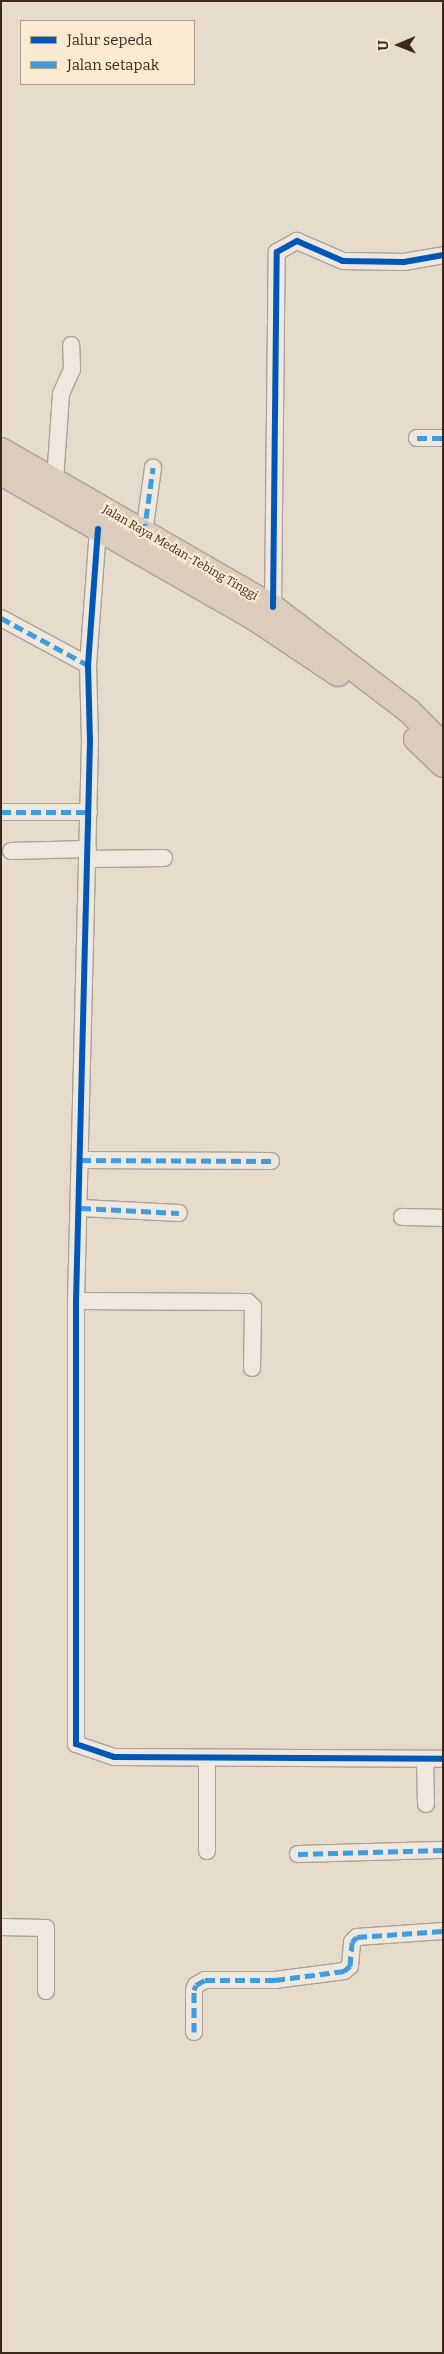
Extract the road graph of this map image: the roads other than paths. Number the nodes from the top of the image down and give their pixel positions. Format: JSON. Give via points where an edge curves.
{"nodes":[{"id":1,"x":443,"y":255,"type":"edge"},
{"id":2,"x":71,"y":345,"type":"dead end"},
{"id":3,"x":417,"y":438,"type":"dead end"},
{"id":4,"x":443,"y":438,"type":"edge"},
{"id":5,"x":1,"y":450,"type":"edge"},
{"id":6,"x":153,"y":468,"type":"dead end"},
{"id":7,"x":1,"y":473,"type":"edge"},
{"id":8,"x":55,"y":480,"type":"junction"},
{"id":9,"x":98,"y":528,"type":"junction"},
{"id":10,"x":144,"y":534,"type":"junction"},
{"id":11,"x":273,"y":607,"type":"junction"},
{"id":12,"x":1,"y":618,"type":"edge"},
{"id":13,"x":88,"y":664,"type":"junction"},
{"id":14,"x":443,"y":745,"type":"edge"},
{"id":15,"x":443,"y":766,"type":"edge"},
{"id":16,"x":1,"y":812,"type":"edge"},
{"id":17,"x":89,"y":812,"type":"junction"},
{"id":18,"x":11,"y":851,"type":"dead end"},
{"id":19,"x":88,"y":854,"type":"junction"},
{"id":20,"x":164,"y":858,"type":"dead end"},
{"id":21,"x":81,"y":1160,"type":"junction"},
{"id":22,"x":271,"y":1161,"type":"dead end"},
{"id":23,"x":81,"y":1208,"type":"junction"},
{"id":24,"x":180,"y":1213,"type":"dead end"},
{"id":25,"x":402,"y":1217,"type":"dead end"},
{"id":26,"x":443,"y":1218,"type":"edge"},
{"id":27,"x":76,"y":1300,"type":"junction"},
{"id":28,"x":252,"y":1368,"type":"dead end"},
{"id":29,"x":207,"y":1758,"type":"junction"},
{"id":30,"x":425,"y":1759,"type":"junction"},
{"id":31,"x":443,"y":1759,"type":"edge"},
{"id":32,"x":426,"y":1804,"type":"dead end"},
{"id":33,"x":443,"y":1850,"type":"edge"},
{"id":34,"x":207,"y":1851,"type":"dead end"},
{"id":35,"x":298,"y":1854,"type":"dead end"},
{"id":36,"x":1,"y":1927,"type":"edge"},
{"id":37,"x":443,"y":1931,"type":"edge"},
{"id":38,"x":46,"y":1991,"type":"dead end"},
{"id":39,"x":194,"y":2032,"type":"dead end"}],
"edges":[{"from":1,"to":11,"type":"street","via":[[404,262],[343,261],[297,241],[277,252]]},
{"from":2,"to":8,"type":"street","via":[[72,369],[61,394]]},
{"from":3,"to":4,"type":"street"},
{"from":5,"to":8,"type":"highway","name":"Jalan Raya Medan-Tebing Tinggi"},
{"from":6,"to":10,"type":"street"},
{"from":7,"to":9,"type":"highway","name":"Jalan Raya Medan-Tebing Tinggi"},
{"from":8,"to":10,"type":"highway","name":"Jalan Raya Medan-Tebing Tinggi"},
{"from":9,"to":13,"type":"street"},
{"from":9,"to":15,"type":"highway","name":"Jalan Raya Medan-Tebing Tinggi","via":[[254,618],[318,660],[400,723]]},
{"from":10,"to":11,"type":"highway","name":"Jalan Raya Medan-Tebing Tinggi"},
{"from":11,"to":14,"type":"highway","name":"Jalan Raya Medan-Tebing Tinggi","via":[[409,711]]},
{"from":12,"to":13,"type":"street"},
{"from":13,"to":17,"type":"street","via":[[91,700]]},
{"from":16,"to":17,"type":"street"},
{"from":17,"to":19,"type":"street"},
{"from":18,"to":19,"type":"street"},
{"from":19,"to":20,"type":"street"},
{"from":19,"to":21,"type":"street"},
{"from":21,"to":22,"type":"street"},
{"from":21,"to":23,"type":"street"},
{"from":23,"to":24,"type":"street"},
{"from":23,"to":27,"type":"street"},
{"from":25,"to":26,"type":"street"},
{"from":27,"to":28,"type":"street","via":[[248,1302],[253,1307]]},
{"from":27,"to":29,"type":"street","via":[[76,1744],[114,1757]]},
{"from":29,"to":30,"type":"street"},
{"from":29,"to":34,"type":"street"},
{"from":30,"to":31,"type":"street"},
{"from":30,"to":32,"type":"street"},
{"from":33,"to":35,"type":"street"},
{"from":36,"to":38,"type":"street","via":[[46,1928]]},
{"from":37,"to":39,"type":"street","via":[[357,1937],[352,1942],[350,1966],[344,1972],[274,1980],[205,1980],[194,1990]]}]}
